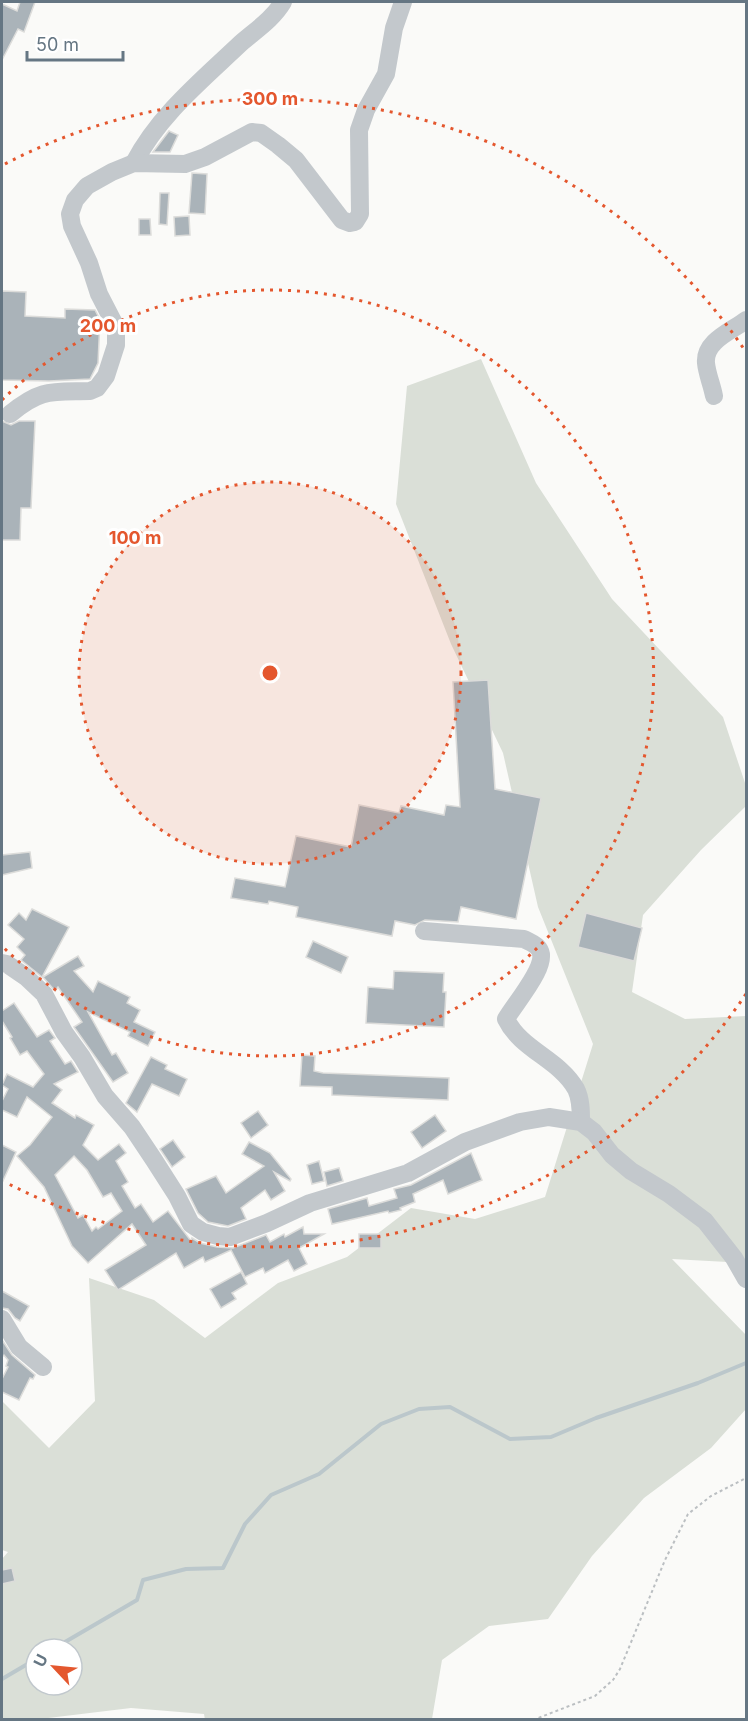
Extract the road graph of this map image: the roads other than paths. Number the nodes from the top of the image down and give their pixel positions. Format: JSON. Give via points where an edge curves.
{"nodes":[{"id":1,"x":283,"y":2,"type":"edge"},
{"id":2,"x":403,"y":2,"type":"edge"},
{"id":3,"x":134,"y":163,"type":"junction"},
{"id":4,"x":747,"y":320,"type":"edge"},
{"id":5,"x":714,"y":396,"type":"dead end"},
{"id":6,"x":10,"y":414,"type":"dead end"},
{"id":7,"x":424,"y":931,"type":"dead end"},
{"id":8,"x":2,"y":963,"type":"edge"},
{"id":9,"x":581,"y":1122,"type":"junction"},
{"id":10,"x":746,"y":1279,"type":"edge"},
{"id":11,"x":2,"y":1319,"type":"edge"},
{"id":12,"x":43,"y":1367,"type":"dead end"}],
"edges":[{"from":1,"to":3,"type":"street","via":[[277,12],[165,116]]},
{"from":2,"to":3,"type":"street","via":[[386,74],[359,130],[360,214],[355,222],[342,220],[296,160],[261,133],[252,132],[185,164]]},
{"from":3,"to":6,"type":"street","via":[[87,186],[70,214],[99,294],[116,327],[116,345],[106,376],[90,391],[46,392]]},
{"from":4,"to":5,"type":"street","via":[[714,342],[708,352],[706,369]]},
{"from":7,"to":9,"type":"street","via":[[524,939],[538,946],[543,956],[539,970],[506,1018],[512,1030],[563,1073],[576,1090]]},
{"from":8,"to":9,"type":"street","via":[[44,994],[105,1096],[132,1127],[191,1224],[203,1233],[230,1237],[310,1203],[408,1173],[465,1142],[520,1122],[549,1117]]},
{"from":9,"to":10,"type":"street","via":[[631,1171],[705,1221]]},
{"from":11,"to":12,"type":"street","via":[[19,1347]]}]}
